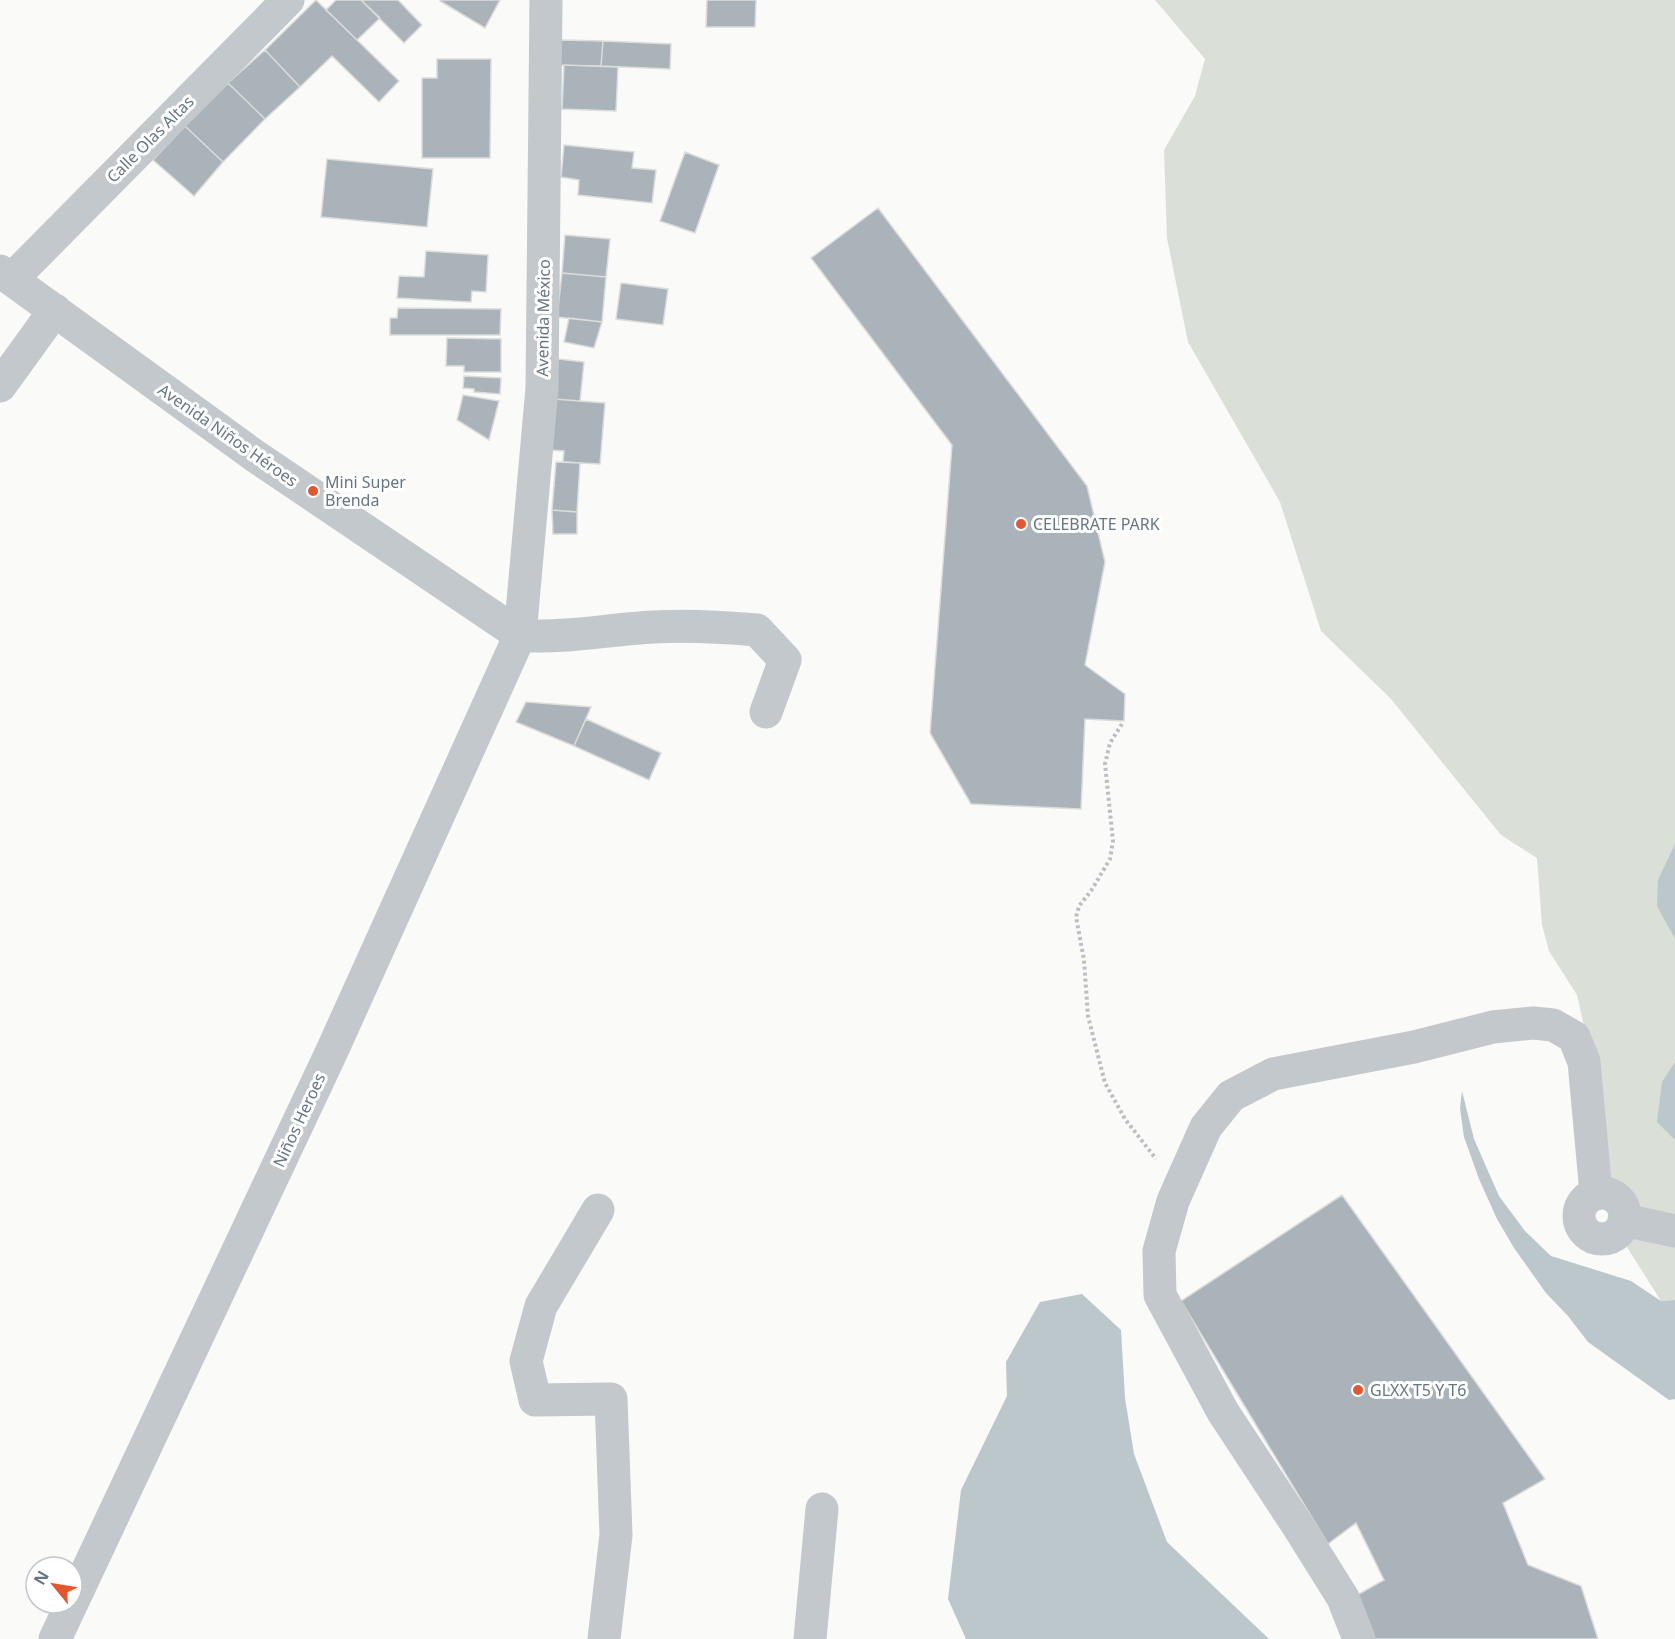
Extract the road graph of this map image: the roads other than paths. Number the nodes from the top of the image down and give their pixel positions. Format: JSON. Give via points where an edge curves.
{"nodes":[{"id":1,"x":288,"y":0,"type":"edge"},
{"id":2,"x":546,"y":0,"type":"edge"},
{"id":3,"x":6,"y":275,"type":"edge"},
{"id":4,"x":55,"y":309,"type":"junction"},
{"id":5,"x":0,"y":386,"type":"edge"},
{"id":6,"x":520,"y":635,"type":"junction"},
{"id":7,"x":766,"y":712,"type":"dead end"},
{"id":8,"x":598,"y":1210,"type":"dead end"},
{"id":9,"x":1675,"y":1231,"type":"edge"},
{"id":10,"x":822,"y":1509,"type":"dead end"},
{"id":11,"x":84,"y":1578,"type":"edge"},
{"id":12,"x":66,"y":1615,"type":"edge"},
{"id":13,"x":55,"y":1639,"type":"edge"},
{"id":14,"x":604,"y":1639,"type":"edge"},
{"id":15,"x":810,"y":1639,"type":"edge"},
{"id":16,"x":1359,"y":1639,"type":"edge"}],
"edges":[{"from":1,"to":3,"type":"street","name":"Calle Olas Altas"},
{"from":2,"to":6,"type":"street","name":"Avenida México","via":[[542,388]]},
{"from":3,"to":4,"type":"street","name":"Avenida Niños Héroes"},
{"from":4,"to":5,"type":"street"},
{"from":4,"to":6,"type":"street","name":"Avenida Niños Héroes","via":[[255,456]]},
{"from":6,"to":7,"type":"street","via":[[544,637],[654,627],[756,630],[785,660]]},
{"from":6,"to":11,"type":"street","name":"Niños Heroes","via":[[331,1053]]},
{"from":8,"to":14,"type":"street","via":[[541,1306],[526,1360],[535,1400],[611,1399],[616,1535]]},
{"from":9,"to":16,"type":"street","via":[[1624,1220],[1621,1229],[1610,1238],[1595,1238],[1583,1230],[1579,1216],[1583,1203],[1594,1194],[1584,1062],[1574,1037],[1553,1025],[1492,1027],[1414,1047],[1273,1074],[1231,1096],[1206,1126],[1173,1201],[1159,1251],[1160,1295],[1223,1412],[1343,1598]]},
{"from":10,"to":15,"type":"street"},
{"from":12,"to":13,"type":"street","name":"Niños Heroes"}]}
